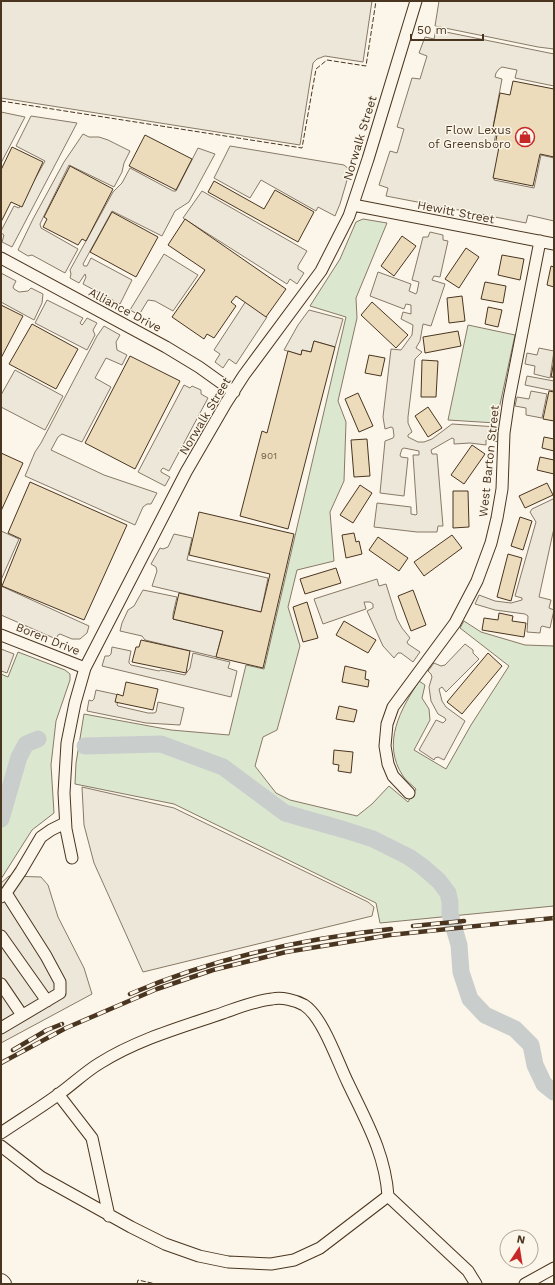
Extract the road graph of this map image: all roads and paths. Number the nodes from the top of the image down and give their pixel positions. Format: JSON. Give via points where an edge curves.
{"nodes":[{"id":1,"x":416,"y":1,"type":"edge"},
{"id":2,"x":353,"y":205,"type":"junction"},
{"id":3,"x":540,"y":241,"type":"junction"},
{"id":4,"x":554,"y":244,"type":"edge"},
{"id":5,"x":1,"y":258,"type":"edge"},
{"id":6,"x":234,"y":392,"type":"junction"},
{"id":7,"x":1,"y":635,"type":"edge"},
{"id":8,"x":85,"y":668,"type":"junction"},
{"id":9,"x":409,"y":793,"type":"dead end"},
{"id":10,"x":66,"y":823,"type":"junction"},
{"id":11,"x":72,"y":858,"type":"dead end"},
{"id":12,"x":4,"y":895,"type":"edge"},
{"id":13,"x":1,"y":936,"type":"edge"},
{"id":14,"x":1,"y":984,"type":"edge"},
{"id":15,"x":47,"y":1001,"type":"junction"},
{"id":16,"x":22,"y":1015,"type":"junction"},
{"id":17,"x":1,"y":1028,"type":"edge"},
{"id":18,"x":58,"y":1094,"type":"junction"},
{"id":19,"x":1,"y":1133,"type":"edge"},
{"id":20,"x":1,"y":1146,"type":"edge"},
{"id":21,"x":388,"y":1196,"type":"junction"},
{"id":22,"x":109,"y":1216,"type":"junction"},
{"id":23,"x":554,"y":1268,"type":"edge"},
{"id":24,"x":476,"y":1284,"type":"edge"},
{"id":25,"x":525,"y":1284,"type":"edge"}],
"edges":[{"from":1,"to":2,"type":"street","name":"Norwalk Street"},
{"from":2,"to":3,"type":"street","name":"Hewitt Street"},
{"from":2,"to":6,"type":"street","name":"Norwalk Street","via":[[321,271]]},
{"from":3,"to":4,"type":"street","name":"Hewitt Street"},
{"from":3,"to":9,"type":"street","name":"West Barton Street","via":[[508,399],[502,489],[491,544],[477,581],[455,623],[393,707],[387,724],[385,746],[388,764],[393,776]]},
{"from":5,"to":6,"type":"street","name":"Alliance Drive","via":[[166,347]]},
{"from":6,"to":8,"type":"street","name":"Norwalk Street","via":[[186,472]]},
{"from":7,"to":8,"type":"street","name":"Boren Drive"},
{"from":8,"to":10,"type":"street","name":"Norwalk Street","via":[[66,743]]},
{"from":10,"to":11,"type":"street","name":"Norwalk Street"},
{"from":10,"to":12,"type":"street","via":[[41,837]]},
{"from":12,"to":15,"type":"street","via":[[46,956],[60,982],[60,993]]},
{"from":13,"to":15,"type":"street"},
{"from":14,"to":16,"type":"street"},
{"from":15,"to":16,"type":"street"},
{"from":16,"to":17,"type":"street"},
{"from":18,"to":19,"type":"street"},
{"from":18,"to":21,"type":"street","via":[[98,1063],[126,1047],[256,1002],[273,998],[298,1002],[312,1011],[330,1042],[366,1118],[387,1178]]},
{"from":18,"to":22,"type":"street","via":[[92,1138]]},
{"from":20,"to":22,"type":"street","via":[[41,1177]]},
{"from":21,"to":22,"type":"street","via":[[320,1248],[294,1260],[271,1264],[228,1262],[199,1256],[165,1244]]},
{"from":21,"to":24,"type":"street","via":[[468,1271]]},
{"from":23,"to":25,"type":"street"}]}
